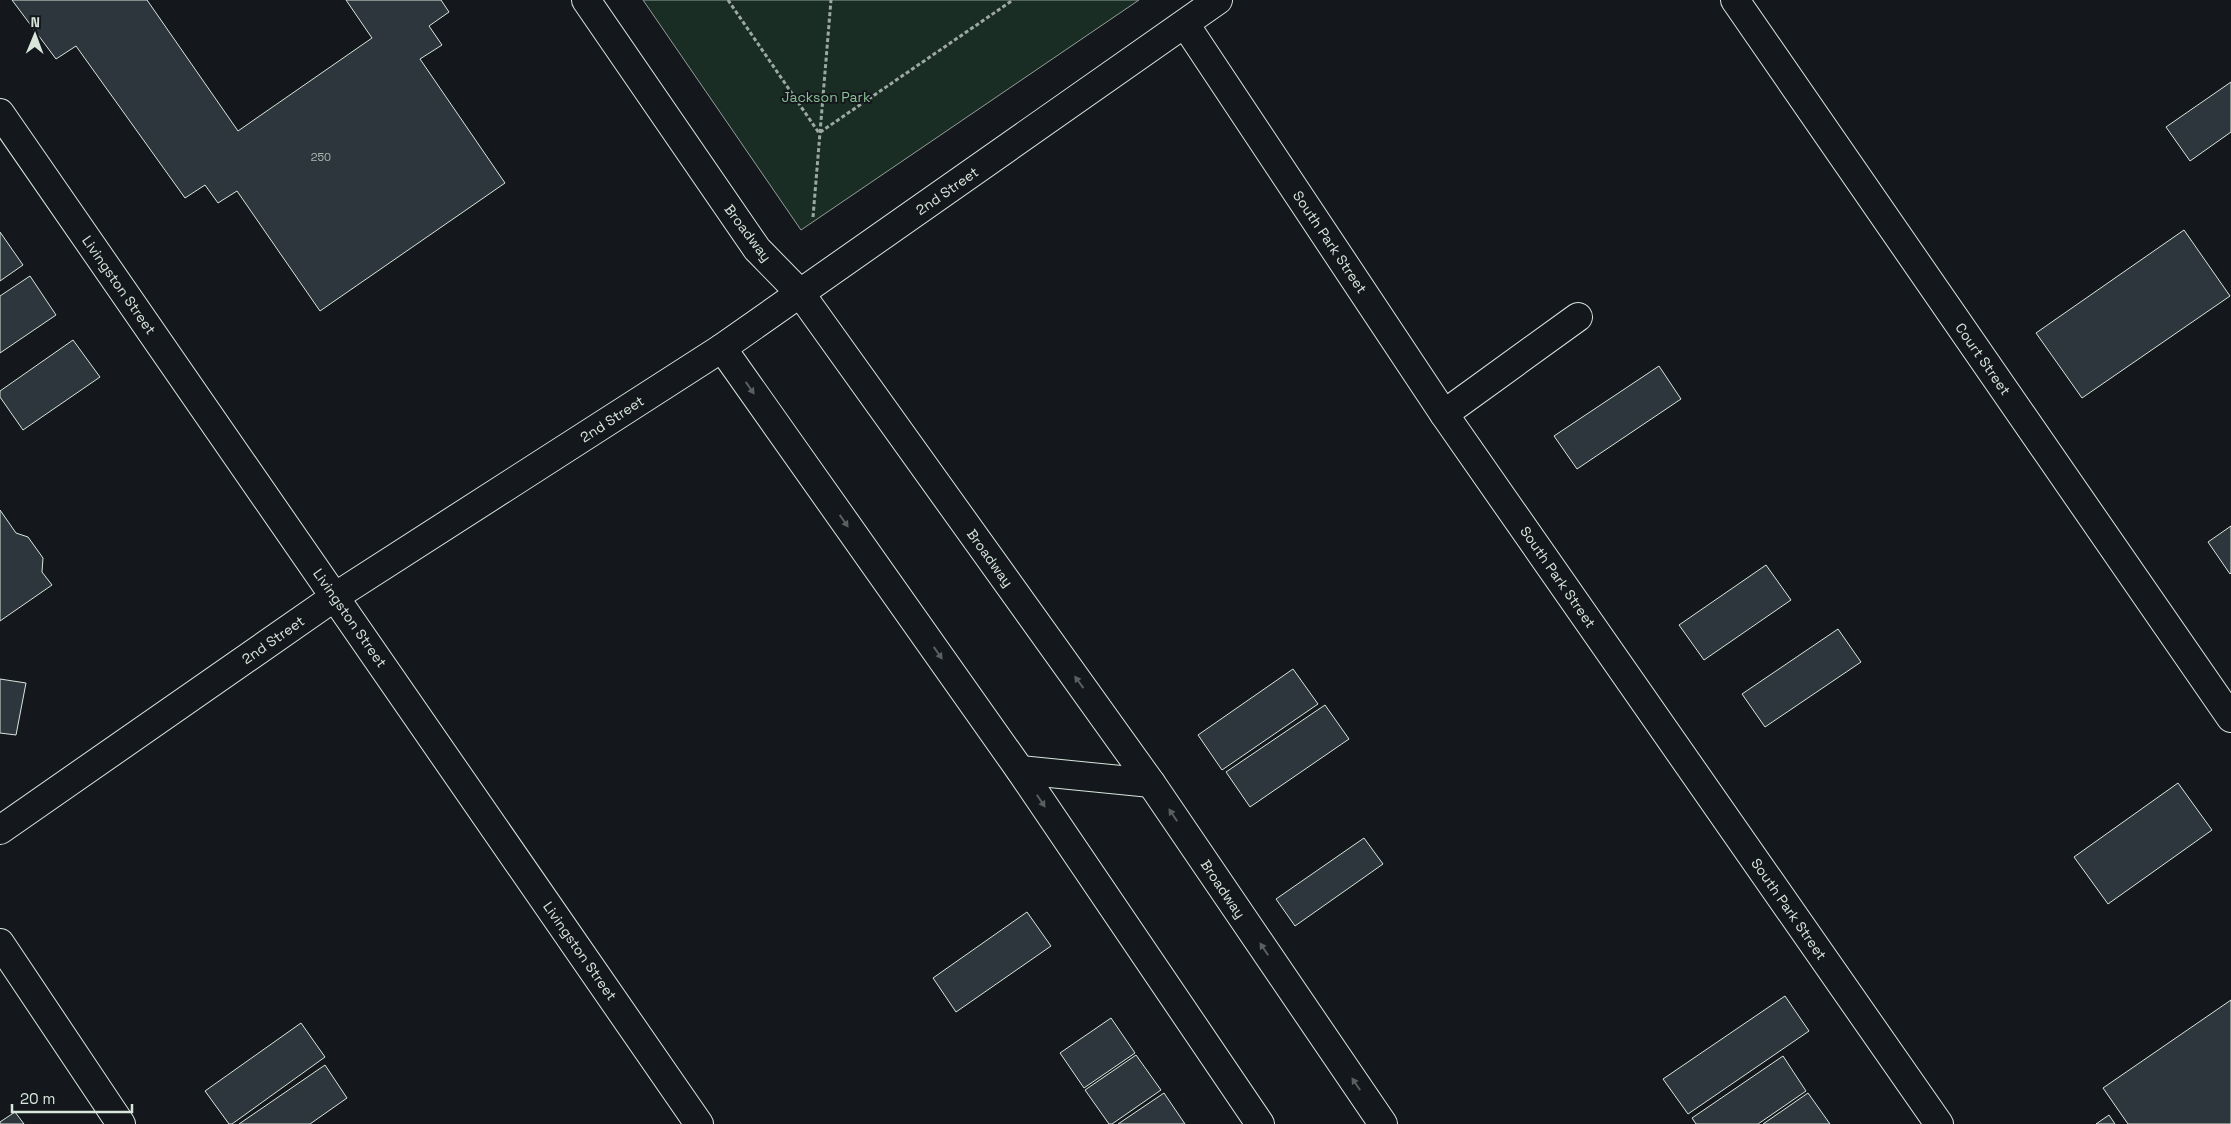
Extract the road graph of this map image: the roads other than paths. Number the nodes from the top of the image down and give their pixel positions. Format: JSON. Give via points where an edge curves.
{"nodes":[{"id":1,"x":586,"y":0,"type":"edge"},
{"id":2,"x":1218,"y":0,"type":"edge"},
{"id":3,"x":1736,"y":0,"type":"edge"},
{"id":4,"x":1186,"y":24,"type":"junction"},
{"id":5,"x":0,"y":113,"type":"edge"},
{"id":6,"x":800,"y":293,"type":"junction"},
{"id":7,"x":1578,"y":317,"type":"dead end"},
{"id":8,"x":722,"y":348,"type":"junction"},
{"id":9,"x":1444,"y":414,"type":"junction"},
{"id":10,"x":336,"y":596,"type":"junction"},
{"id":11,"x":2231,"y":718,"type":"edge"},
{"id":12,"x":1020,"y":770,"type":"junction"},
{"id":13,"x":1151,"y":783,"type":"junction"},
{"id":14,"x":0,"y":830,"type":"edge"},
{"id":15,"x":0,"y":943,"type":"edge"},
{"id":16,"x":121,"y":1124,"type":"edge"},
{"id":17,"x":699,"y":1124,"type":"edge"},
{"id":18,"x":1260,"y":1124,"type":"edge"},
{"id":19,"x":1383,"y":1124,"type":"edge"},
{"id":20,"x":1939,"y":1124,"type":"edge"}],
"edges":[{"from":1,"to":6,"type":"street","name":"Broadway","via":[[757,249]]},
{"from":2,"to":4,"type":"street","name":"2nd Street"},
{"from":3,"to":11,"type":"street","name":"Court Street"},
{"from":4,"to":6,"type":"street","name":"2nd Street"},
{"from":4,"to":9,"type":"street","name":"South Park Street"},
{"from":5,"to":10,"type":"street","name":"Livingston Street"},
{"from":6,"to":8,"type":"street","name":"2nd Street"},
{"from":13,"to":6,"type":"street","name":"Broadway","one_way":true},
{"from":7,"to":9,"type":"street"},
{"from":8,"to":10,"type":"street","name":"2nd Street"},
{"from":8,"to":12,"type":"street","one_way":true},
{"from":9,"to":20,"type":"street","name":"South Park Street"},
{"from":10,"to":14,"type":"street","name":"2nd Street"},
{"from":10,"to":17,"type":"street","name":"Livingston Street"},
{"from":12,"to":13,"type":"street"},
{"from":12,"to":18,"type":"street","one_way":true},
{"from":19,"to":13,"type":"street","name":"Broadway","one_way":true},
{"from":15,"to":16,"type":"street"}]}
